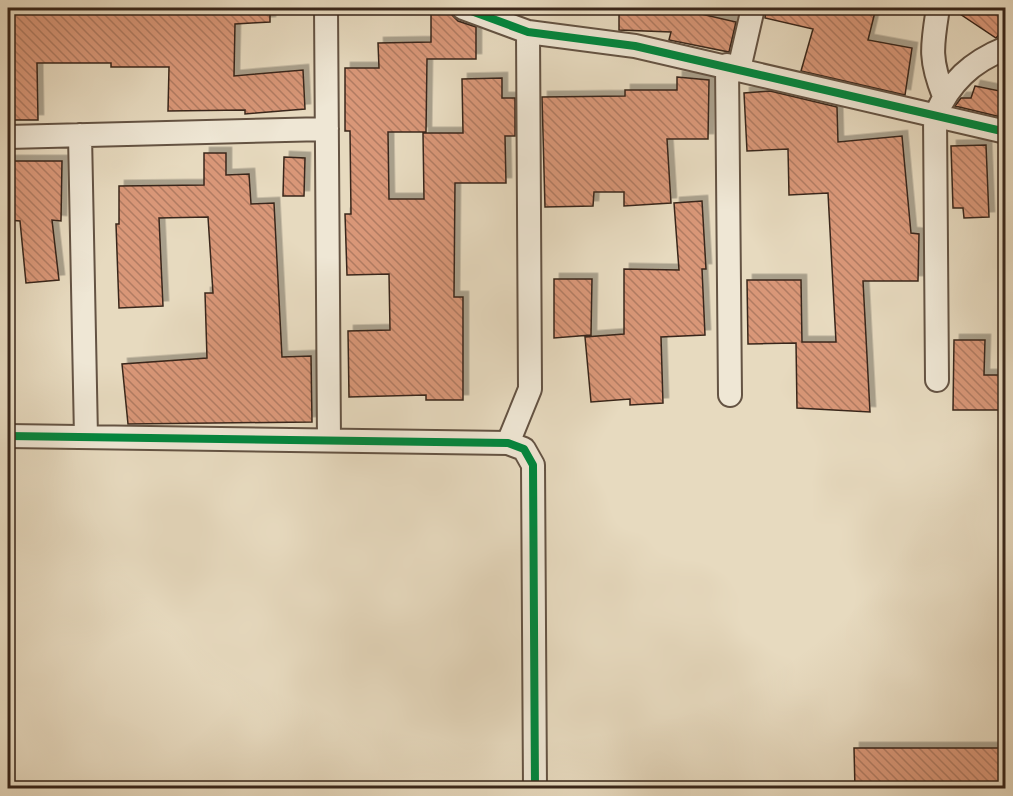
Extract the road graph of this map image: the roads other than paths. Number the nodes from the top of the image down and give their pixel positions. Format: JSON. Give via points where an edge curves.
{"nodes":[{"id":1,"x":326,"y":8,"type":"edge"},
{"id":2,"x":464,"y":8,"type":"edge"},
{"id":3,"x":753,"y":8,"type":"edge"},
{"id":4,"x":938,"y":8,"type":"edge"},
{"id":5,"x":528,"y":32,"type":"junction"},
{"id":6,"x":1005,"y":48,"type":"edge"},
{"id":7,"x":733,"y":67,"type":"junction"},
{"id":8,"x":940,"y":106,"type":"junction"},
{"id":9,"x":327,"y":129,"type":"junction"},
{"id":10,"x":1005,"y":132,"type":"edge"},
{"id":11,"x":80,"y":135,"type":"junction"},
{"id":12,"x":8,"y":137,"type":"edge"},
{"id":13,"x":937,"y":380,"type":"dead end"},
{"id":14,"x":730,"y":395,"type":"dead end"},
{"id":15,"x":8,"y":436,"type":"edge"},
{"id":16,"x":86,"y":437,"type":"junction"},
{"id":17,"x":329,"y":440,"type":"junction"},
{"id":18,"x":508,"y":443,"type":"junction"},
{"id":19,"x":535,"y":789,"type":"edge"}],
"edges":[{"from":1,"to":9,"type":"street"},
{"from":2,"to":5,"type":"street"},
{"from":3,"to":7,"type":"street"},
{"from":4,"to":8,"type":"street","via":[[932,68]]},
{"from":5,"to":7,"type":"street","via":[[635,46]]},
{"from":5,"to":18,"type":"street","via":[[530,389]]},
{"from":6,"to":8,"type":"street","via":[[983,57],[958,77]]},
{"from":7,"to":8,"type":"street"},
{"from":7,"to":14,"type":"street"},
{"from":8,"to":10,"type":"street"},
{"from":8,"to":13,"type":"street"},
{"from":9,"to":11,"type":"street"},
{"from":9,"to":17,"type":"street"},
{"from":11,"to":12,"type":"street"},
{"from":11,"to":16,"type":"street"},
{"from":15,"to":16,"type":"street"},
{"from":16,"to":17,"type":"street"},
{"from":17,"to":18,"type":"street"},
{"from":18,"to":19,"type":"street","via":[[524,449],[533,465]]}]}
